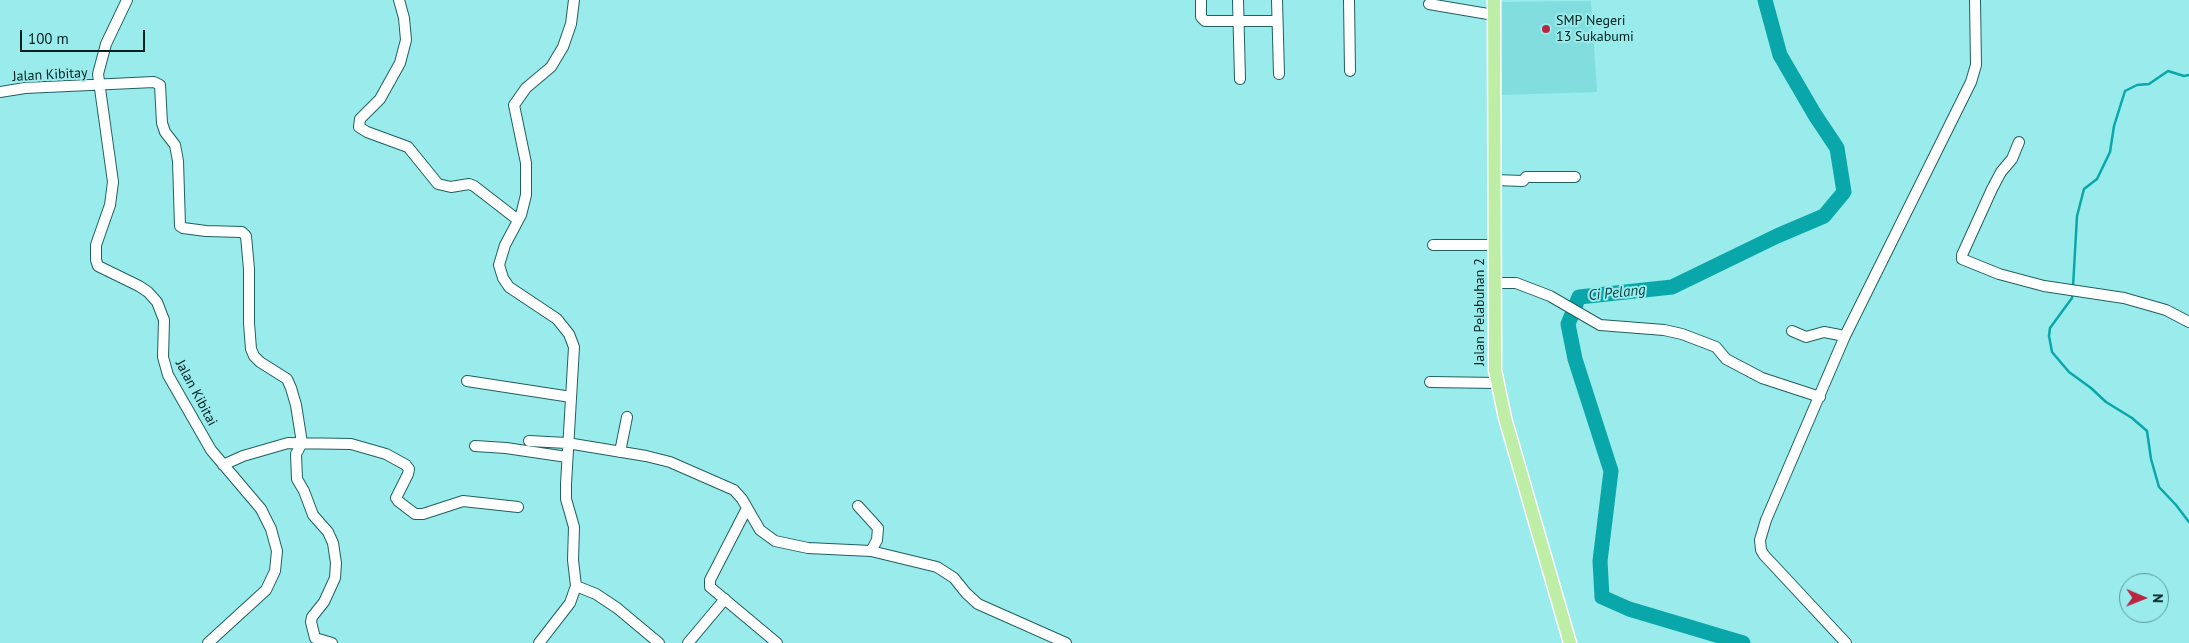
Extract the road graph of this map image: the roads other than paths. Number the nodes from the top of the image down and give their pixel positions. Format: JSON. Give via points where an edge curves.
{"nodes":[{"id":1,"x":127,"y":0,"type":"edge"},
{"id":2,"x":399,"y":0,"type":"edge"},
{"id":3,"x":574,"y":0,"type":"edge"},
{"id":4,"x":1201,"y":0,"type":"edge"},
{"id":5,"x":1238,"y":0,"type":"edge"},
{"id":6,"x":1276,"y":0,"type":"edge"},
{"id":7,"x":1349,"y":0,"type":"edge"},
{"id":8,"x":1494,"y":0,"type":"edge"},
{"id":9,"x":1975,"y":0,"type":"edge"},
{"id":10,"x":1429,"y":4,"type":"dead end"},
{"id":11,"x":1494,"y":15,"type":"junction"},
{"id":12,"x":1238,"y":22,"type":"junction"},
{"id":13,"x":1277,"y":22,"type":"junction"},
{"id":14,"x":1350,"y":71,"type":"dead end"},
{"id":15,"x":1278,"y":74,"type":"dead end"},
{"id":16,"x":1240,"y":79,"type":"dead end"},
{"id":17,"x":99,"y":86,"type":"junction"},
{"id":18,"x":1,"y":92,"type":"edge"},
{"id":19,"x":2019,"y":142,"type":"dead end"},
{"id":20,"x":1575,"y":177,"type":"dead end"},
{"id":21,"x":1495,"y":180,"type":"junction"},
{"id":22,"x":518,"y":220,"type":"junction"},
{"id":23,"x":1433,"y":245,"type":"dead end"},
{"id":24,"x":1495,"y":245,"type":"junction"},
{"id":25,"x":1494,"y":283,"type":"junction"},
{"id":26,"x":2189,"y":322,"type":"edge"},
{"id":27,"x":1792,"y":331,"type":"dead end"},
{"id":28,"x":1845,"y":336,"type":"junction"},
{"id":29,"x":467,"y":381,"type":"dead end"},
{"id":30,"x":1430,"y":382,"type":"dead end"},
{"id":31,"x":1497,"y":383,"type":"junction"},
{"id":32,"x":571,"y":397,"type":"junction"},
{"id":33,"x":1820,"y":397,"type":"junction"},
{"id":34,"x":627,"y":417,"type":"dead end"},
{"id":35,"x":529,"y":440,"type":"dead end"},
{"id":36,"x":302,"y":443,"type":"junction"},
{"id":37,"x":567,"y":443,"type":"junction"},
{"id":38,"x":475,"y":446,"type":"dead end"},
{"id":39,"x":620,"y":452,"type":"junction"},
{"id":40,"x":567,"y":457,"type":"junction"},
{"id":41,"x":223,"y":465,"type":"junction"},
{"id":42,"x":858,"y":506,"type":"dead end"},
{"id":43,"x":518,"y":507,"type":"dead end"},
{"id":44,"x":747,"y":508,"type":"junction"},
{"id":45,"x":871,"y":551,"type":"junction"},
{"id":46,"x":576,"y":586,"type":"junction"},
{"id":47,"x":725,"y":599,"type":"junction"},
{"id":48,"x":1060,"y":642,"type":"edge"},
{"id":49,"x":208,"y":643,"type":"edge"},
{"id":50,"x":332,"y":643,"type":"edge"},
{"id":51,"x":539,"y":643,"type":"edge"},
{"id":52,"x":659,"y":643,"type":"edge"},
{"id":53,"x":688,"y":643,"type":"edge"},
{"id":54,"x":777,"y":643,"type":"edge"},
{"id":55,"x":1570,"y":643,"type":"edge"},
{"id":56,"x":1846,"y":643,"type":"edge"}],
"edges":[{"from":1,"to":17,"type":"street","name":"Jalan Kibitai","via":[[100,60]]},
{"from":2,"to":22,"type":"street","via":[[406,40],[400,63],[380,99],[360,119],[359,127],[408,147],[438,184],[474,186]]},
{"from":3,"to":22,"type":"street","via":[[571,24],[559,53],[514,105],[527,174],[526,195]]},
{"from":4,"to":12,"type":"street","via":[[1205,21]]},
{"from":5,"to":12,"type":"street"},
{"from":6,"to":13,"type":"street"},
{"from":7,"to":14,"type":"street"},
{"from":8,"to":11,"type":"main road","name":"Jalan Pelabuhan 2"},
{"from":9,"to":28,"type":"street","via":[[1976,65],[1970,82]]},
{"from":10,"to":11,"type":"street"},
{"from":11,"to":21,"type":"main road","name":"Jalan Pelabuhan 2"},
{"from":12,"to":13,"type":"street"},
{"from":12,"to":16,"type":"street"},
{"from":13,"to":15,"type":"street"},
{"from":17,"to":18,"type":"street","name":"Jalan Kibitay","via":[[25,88]]},
{"from":17,"to":36,"type":"street","name":"Jalan Kibitay","via":[[159,83],[163,128],[177,152],[180,226],[242,232],[246,236],[251,350],[260,362],[287,379],[296,405]]},
{"from":17,"to":41,"type":"street","name":"Jalan Kibitai","via":[[113,182],[110,205],[96,245],[96,260],[98,266],[139,286],[157,302],[164,320],[164,366],[198,429]]},
{"from":19,"to":26,"type":"street","via":[[1992,189],[1962,259],[1999,274],[2044,286],[2124,298],[2166,310]]},
{"from":20,"to":21,"type":"street"},
{"from":21,"to":24,"type":"main road","name":"Jalan Pelabuhan 2"},
{"from":22,"to":32,"type":"street","via":[[501,254],[500,272],[515,293],[557,319],[569,334],[575,354]]},
{"from":23,"to":24,"type":"street"},
{"from":24,"to":25,"type":"main road","name":"Jalan Pelabuhan 2"},
{"from":25,"to":31,"type":"main road","name":"Jalan Pelabuhan 2","via":[[1493,355]]},
{"from":25,"to":33,"type":"street","via":[[1516,283],[1550,296],[1604,326],[1682,334],[1718,348],[1726,359],[1762,378]]},
{"from":27,"to":28,"type":"street","via":[[1806,337],[1824,332]]},
{"from":28,"to":33,"type":"street"},
{"from":29,"to":32,"type":"street"},
{"from":30,"to":31,"type":"street"},
{"from":31,"to":55,"type":"main road","name":"Jalan Pelabuhan 2"},
{"from":32,"to":37,"type":"street"},
{"from":33,"to":56,"type":"street","via":[[1766,520],[1760,546],[1771,563]]},
{"from":34,"to":39,"type":"street"},
{"from":35,"to":37,"type":"street"},
{"from":36,"to":41,"type":"street","via":[[288,442]]},
{"from":36,"to":43,"type":"street","via":[[362,446],[406,465],[408,474],[397,499],[418,515],[458,502]]},
{"from":36,"to":50,"type":"street","via":[[296,454],[297,479],[312,515],[328,532],[337,573],[311,622],[315,638]]},
{"from":37,"to":39,"type":"street"},
{"from":37,"to":40,"type":"street"},
{"from":38,"to":40,"type":"street"},
{"from":39,"to":44,"type":"street","via":[[670,462],[728,487],[738,494]]},
{"from":40,"to":46,"type":"street","via":[[566,499],[574,527]]},
{"from":41,"to":49,"type":"street","name":"Jalan Kibitai","via":[[255,500],[267,520],[275,541],[276,561],[266,590]]},
{"from":42,"to":45,"type":"street","via":[[878,528],[877,540]]},
{"from":44,"to":45,"type":"street","via":[[760,530],[780,543],[808,548]]},
{"from":44,"to":47,"type":"street","via":[[709,584]]},
{"from":45,"to":48,"type":"street","via":[[937,567],[954,578],[978,604]]},
{"from":46,"to":51,"type":"street","via":[[570,603]]},
{"from":46,"to":52,"type":"street","via":[[617,608]]},
{"from":47,"to":53,"type":"street"},
{"from":47,"to":54,"type":"street"}]}
